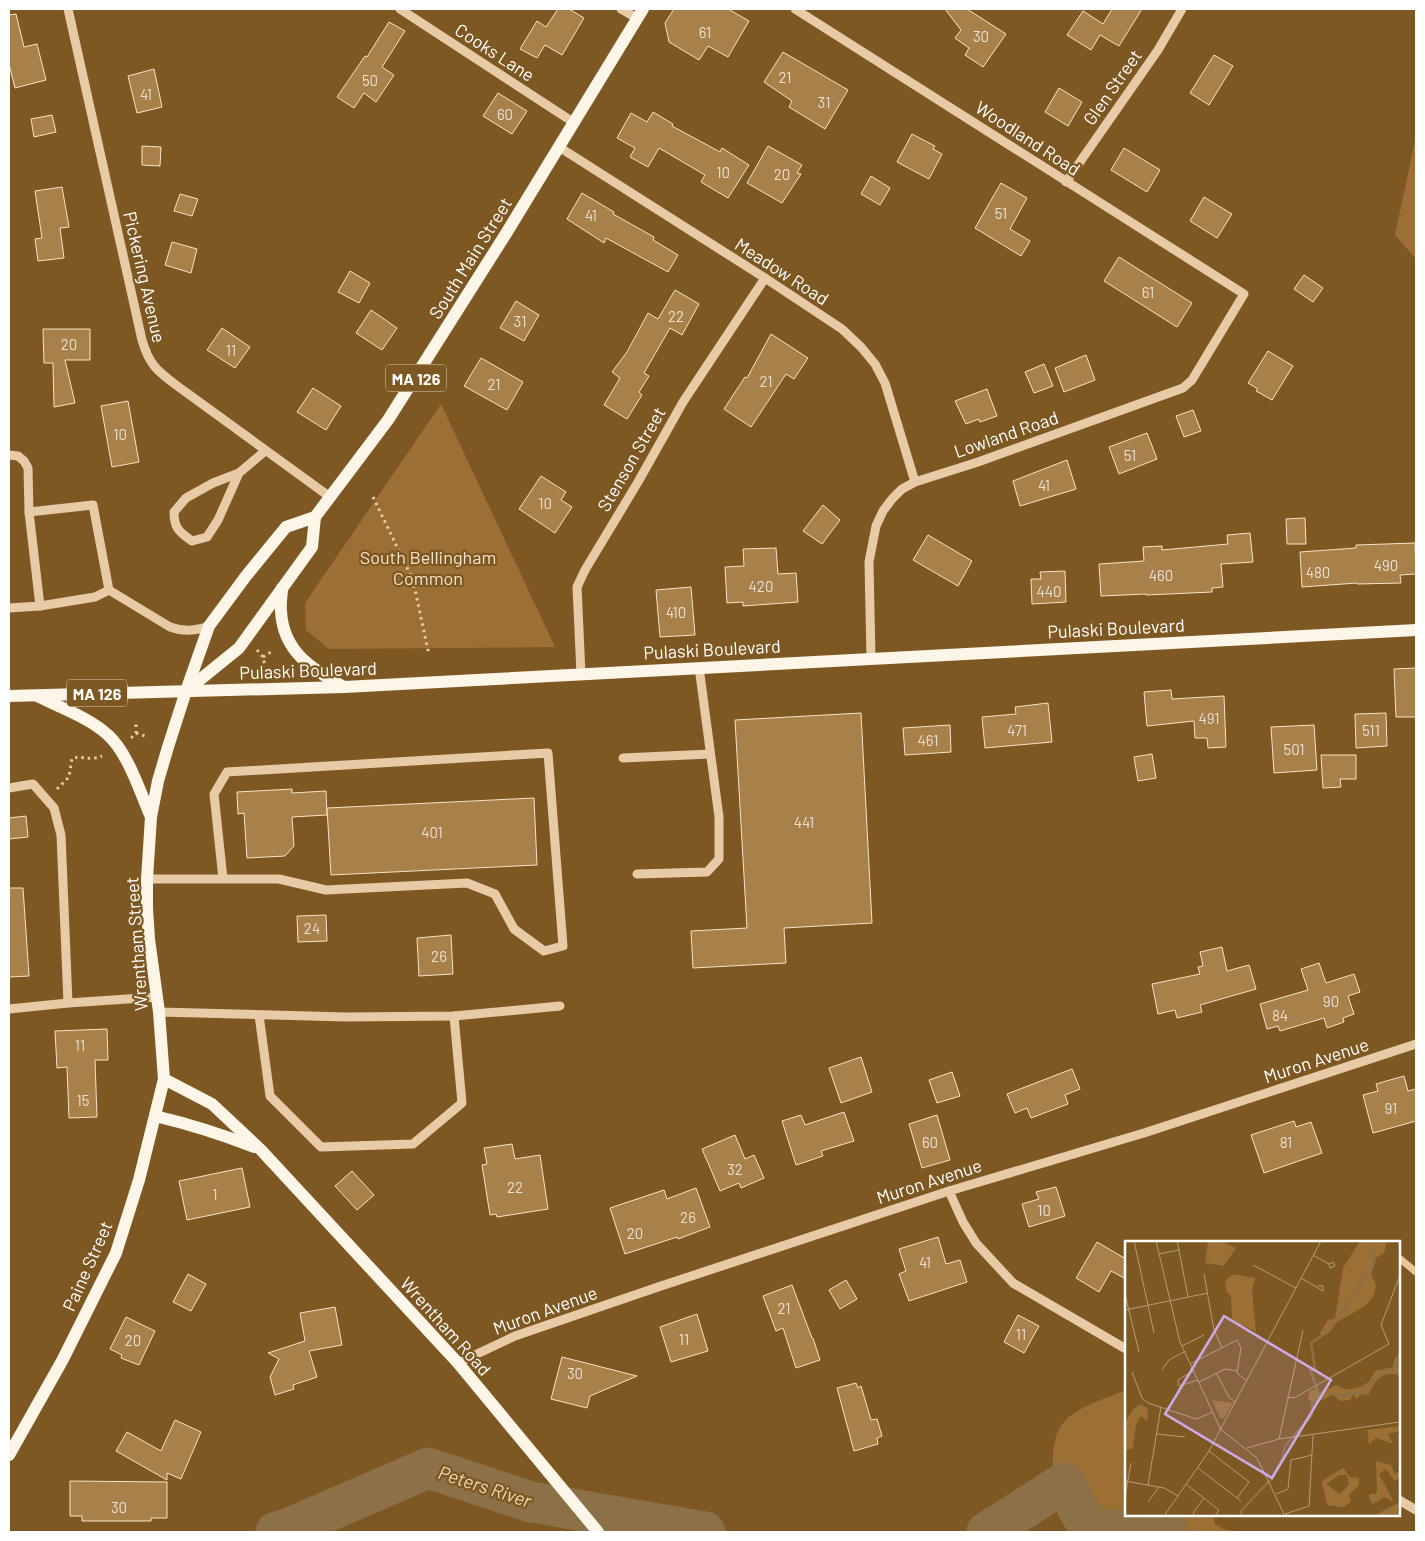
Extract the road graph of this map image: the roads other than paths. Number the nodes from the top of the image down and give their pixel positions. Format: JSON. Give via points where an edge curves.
{"nodes":[{"id":1,"x":68,"y":9,"type":"edge"},
{"id":2,"x":400,"y":9,"type":"edge"},
{"id":3,"x":621,"y":9,"type":"edge"},
{"id":4,"x":795,"y":9,"type":"edge"},
{"id":5,"x":1182,"y":9,"type":"edge"},
{"id":6,"x":640,"y":14,"type":"edge"},
{"id":7,"x":573,"y":122,"type":"junction"},
{"id":8,"x":559,"y":147,"type":"junction"},
{"id":9,"x":1066,"y":182,"type":"junction"},
{"id":10,"x":765,"y":278,"type":"junction"},
{"id":11,"x":1244,"y":294,"type":"joint"},
{"id":12,"x":265,"y":450,"type":"junction"},
{"id":13,"x":9,"y":454,"type":"edge"},
{"id":14,"x":239,"y":473,"type":"junction"},
{"id":15,"x":915,"y":482,"type":"junction"},
{"id":16,"x":330,"y":498,"type":"junction"},
{"id":17,"x":29,"y":512,"type":"junction"},
{"id":18,"x":315,"y":517,"type":"junction"},
{"id":19,"x":282,"y":588,"type":"junction"},
{"id":20,"x":109,"y":590,"type":"junction"},
{"id":21,"x":40,"y":606,"type":"junction"},
{"id":22,"x":9,"y":608,"type":"edge"},
{"id":23,"x":209,"y":626,"type":"junction"},
{"id":24,"x":1416,"y":630,"type":"edge"},
{"id":25,"x":871,"y":658,"type":"junction"},
{"id":26,"x":699,"y":667,"type":"junction"},
{"id":27,"x":581,"y":674,"type":"junction"},
{"id":28,"x":344,"y":687,"type":"junction"},
{"id":29,"x":186,"y":691,"type":"junction"},
{"id":30,"x":34,"y":695,"type":"junction"},
{"id":31,"x":9,"y":696,"type":"edge"},
{"id":32,"x":710,"y":754,"type":"junction"},
{"id":33,"x":623,"y":758,"type":"dead end"},
{"id":34,"x":9,"y":788,"type":"edge"},
{"id":35,"x":151,"y":817,"type":"junction"},
{"id":36,"x":637,"y":874,"type":"dead end"},
{"id":37,"x":147,"y":879,"type":"junction"},
{"id":38,"x":223,"y":879,"type":"junction"},
{"id":39,"x":156,"y":997,"type":"junction"},
{"id":40,"x":68,"y":1003,"type":"junction"},
{"id":41,"x":560,"y":1006,"type":"dead end"},
{"id":42,"x":9,"y":1009,"type":"edge"},
{"id":43,"x":159,"y":1012,"type":"junction"},
{"id":44,"x":259,"y":1014,"type":"junction"},
{"id":45,"x":454,"y":1016,"type":"junction"},
{"id":46,"x":1416,"y":1044,"type":"edge"},
{"id":47,"x":164,"y":1078,"type":"junction"},
{"id":48,"x":155,"y":1116,"type":"junction"},
{"id":49,"x":261,"y":1150,"type":"junction"},
{"id":50,"x":949,"y":1191,"type":"junction"},
{"id":51,"x":1125,"y":1349,"type":"edge"},
{"id":52,"x":458,"y":1363,"type":"junction"},
{"id":53,"x":9,"y":1455,"type":"edge"},
{"id":54,"x":1400,"y":1501,"type":"edge"},
{"id":55,"x":1416,"y":1510,"type":"edge"},
{"id":56,"x":598,"y":1532,"type":"edge"}],
"edges":[{"from":1,"to":12,"type":"street","name":"Pickering Avenue","via":[[146,354],[164,376]]},
{"from":2,"to":7,"type":"street","name":"Cooks Lane"},
{"from":3,"to":6,"type":"street"},
{"from":4,"to":9,"type":"street","name":"Woodland Road"},
{"from":5,"to":9,"type":"street","name":"Glen Street","via":[[1158,50]]},
{"from":6,"to":7,"type":"main road","name":"South Main Street","number":"MA 126"},
{"from":7,"to":8,"type":"main road","name":"South Main Street","number":"MA 126"},
{"from":8,"to":10,"type":"street","name":"Meadow Road"},
{"from":8,"to":16,"type":"main road","name":"South Main Street","number":"MA 126","via":[[397,407]]},
{"from":9,"to":11,"type":"street","name":"Woodland Road"},
{"from":10,"to":15,"type":"street","name":"Meadow Road","via":[[842,329],[875,364],[885,383]]},
{"from":10,"to":27,"type":"street","name":"Stenson Street","via":[[683,402],[577,587]]},
{"from":11,"to":15,"type":"street","name":"Lowland Road","via":[[1192,380],[1183,388]]},
{"from":12,"to":14,"type":"street"},
{"from":12,"to":16,"type":"street","name":"Pickering Avenue"},
{"from":13,"to":17,"type":"street","via":[[18,456],[28,468]]},
{"from":14,"to":14,"type":"street","via":[[186,498],[174,512],[179,532],[192,541],[207,537]]},
{"from":15,"to":25,"type":"street","name":"Lowland Road","via":[[892,499],[876,526],[869,562]]},
{"from":16,"to":18,"type":"main road","name":"South Main Street","number":"MA 126"},
{"from":17,"to":20,"type":"street","via":[[93,505]]},
{"from":17,"to":21,"type":"street"},
{"from":18,"to":19,"type":"main road","via":[[312,547]]},
{"from":18,"to":23,"type":"main road","via":[[286,527]]},
{"from":19,"to":28,"type":"main road","via":[[280,611],[293,649],[309,666]]},
{"from":19,"to":29,"type":"main road","via":[[239,648]]},
{"from":20,"to":21,"type":"street","via":[[95,598]]},
{"from":20,"to":23,"type":"street","via":[[170,627],[190,631]]},
{"from":21,"to":22,"type":"street"},
{"from":23,"to":29,"type":"main road"},
{"from":24,"to":25,"type":"main road","name":"Pulaski Boulevard"},
{"from":25,"to":26,"type":"main road","name":"Pulaski Boulevard"},
{"from":26,"to":27,"type":"main road","name":"Pulaski Boulevard"},
{"from":26,"to":32,"type":"street"},
{"from":27,"to":28,"type":"main road","name":"Pulaski Boulevard"},
{"from":28,"to":29,"type":"main road","name":"Pulaski Boulevard"},
{"from":29,"to":30,"type":"main road","name":"Pulaski Boulevard","number":"MA 126"},
{"from":29,"to":35,"type":"main road","name":"Wrentham Street","via":[[161,769]]},
{"from":30,"to":31,"type":"main road","name":"Pulaski Boulevard","number":"MA 126"},
{"from":30,"to":35,"type":"main road","via":[[110,736],[123,755]]},
{"from":32,"to":33,"type":"street"},
{"from":32,"to":36,"type":"street","via":[[719,817],[719,859],[707,872]]},
{"from":34,"to":40,"type":"street","via":[[33,784],[54,808],[61,835]]},
{"from":35,"to":37,"type":"main road","name":"Wrentham Street"},
{"from":37,"to":38,"type":"street"},
{"from":37,"to":39,"type":"main road","name":"Wrentham Street","via":[[149,939]]},
{"from":38,"to":38,"type":"street","via":[[279,878],[326,890],[467,883],[495,894],[514,929],[544,951],[563,946],[548,753],[227,772],[214,794]]},
{"from":39,"to":40,"type":"street"},
{"from":39,"to":43,"type":"main road","name":"Wrentham Street"},
{"from":40,"to":42,"type":"street"},
{"from":41,"to":45,"type":"street"},
{"from":43,"to":44,"type":"street"},
{"from":43,"to":47,"type":"main road","name":"Wrentham Street"},
{"from":44,"to":45,"type":"street"},
{"from":44,"to":45,"type":"street","via":[[270,1096],[321,1147],[413,1144],[462,1103]]},
{"from":46,"to":50,"type":"street","name":"Muron Avenue","via":[[1144,1133]]},
{"from":47,"to":48,"type":"main road","name":"Paine Street"},
{"from":47,"to":49,"type":"main road","name":"Wrentham Road","via":[[212,1104]]},
{"from":48,"to":49,"type":"main road","name":"Wrentham Road","via":[[194,1125]]},
{"from":48,"to":53,"type":"main road","name":"Paine Street","via":[[116,1253],[62,1361]]},
{"from":49,"to":52,"type":"main road","name":"Wrentham Road"},
{"from":50,"to":51,"type":"street","via":[[976,1243],[1013,1284]]},
{"from":50,"to":52,"type":"street","name":"Muron Avenue","via":[[515,1336]]},
{"from":52,"to":56,"type":"main road","name":"Wrentham Road"},
{"from":54,"to":55,"type":"street"}]}
